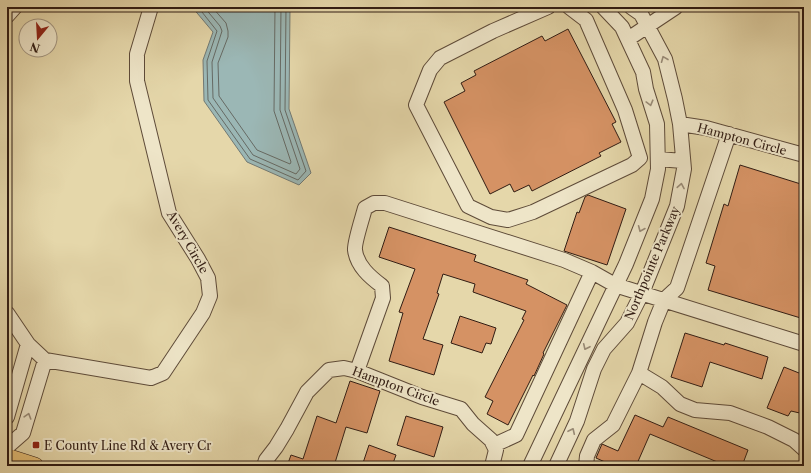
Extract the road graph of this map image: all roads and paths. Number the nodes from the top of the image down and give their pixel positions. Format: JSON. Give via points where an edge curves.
{"nodes":[{"id":1,"x":15,"y":7,"type":"edge"},
{"id":2,"x":151,"y":7,"type":"edge"},
{"id":3,"x":548,"y":7,"type":"edge"},
{"id":4,"x":569,"y":7,"type":"edge"},
{"id":5,"x":603,"y":7,"type":"edge"},
{"id":6,"x":631,"y":7,"type":"edge"},
{"id":7,"x":676,"y":7,"type":"edge"},
{"id":8,"x":7,"y":16,"type":"edge"},
{"id":9,"x":647,"y":26,"type":"junction"},
{"id":10,"x":628,"y":39,"type":"junction"},
{"id":11,"x":680,"y":124,"type":"junction"},
{"id":12,"x":729,"y":134,"type":"junction"},
{"id":13,"x":804,"y":155,"type":"edge"},
{"id":14,"x":658,"y":159,"type":"junction"},
{"id":15,"x":683,"y":161,"type":"junction"},
{"id":16,"x":592,"y":272,"type":"junction"},
{"id":17,"x":615,"y":285,"type":"junction"},
{"id":18,"x":642,"y":293,"type":"junction"},
{"id":19,"x":664,"y":300,"type":"junction"},
{"id":20,"x":7,"y":313,"type":"edge"},
{"id":21,"x":28,"y":344,"type":"junction"},
{"id":22,"x":804,"y":344,"type":"edge"},
{"id":23,"x":45,"y":360,"type":"junction"},
{"id":24,"x":357,"y":371,"type":"junction"},
{"id":25,"x":639,"y":373,"type":"junction"},
{"id":26,"x":7,"y":417,"type":"edge"},
{"id":27,"x":494,"y":445,"type":"junction"},
{"id":28,"x":7,"y":447,"type":"edge"},
{"id":29,"x":804,"y":450,"type":"edge"},
{"id":30,"x":7,"y":457,"type":"edge"},
{"id":31,"x":35,"y":466,"type":"edge"},
{"id":32,"x":264,"y":466,"type":"edge"},
{"id":33,"x":492,"y":466,"type":"edge"},
{"id":34,"x":530,"y":466,"type":"edge"},
{"id":35,"x":556,"y":466,"type":"edge"},
{"id":36,"x":586,"y":466,"type":"edge"}],
"edges":[{"from":1,"to":8,"type":"street"},
{"from":2,"to":23,"type":"street","name":"Avery Circle","via":[[137,54],[137,80],[169,213],[208,278],[210,296],[203,313],[163,373],[151,378]]},
{"from":3,"to":4,"type":"street","via":[[440,58],[430,70],[416,105],[468,206],[491,217],[508,220],[534,212],[632,165],[640,158],[625,110],[586,20]]},
{"from":5,"to":10,"type":"street","name":"Northpointe Parkway","via":[[622,27]]},
{"from":6,"to":9,"type":"street","name":"Northpointe Parkway","via":[[641,14]]},
{"from":7,"to":9,"type":"street"},
{"from":9,"to":10,"type":"street"},
{"from":11,"to":9,"type":"street","name":"Northpointe Parkway","one_way":true,"via":[[665,59]]},
{"from":10,"to":14,"type":"street","name":"Northpointe Parkway","one_way":true,"via":[[643,72],[657,124]]},
{"from":11,"to":12,"type":"street","name":"Hampton Circle"},
{"from":11,"to":15,"type":"street","name":"Northpointe Parkway"},
{"from":12,"to":13,"type":"street","name":"Hampton Circle"},
{"from":12,"to":19,"type":"street","via":[[677,288]]},
{"from":14,"to":15,"type":"street"},
{"from":14,"to":17,"type":"street","name":"Northpointe Parkway","one_way":true,"via":[[648,210]]},
{"from":18,"to":15,"type":"street","name":"Northpointe Parkway","one_way":true,"via":[[677,206],[684,169]]},
{"from":16,"to":17,"type":"street"},
{"from":16,"to":24,"type":"street","via":[[564,260],[471,230],[374,203],[365,208],[355,249],[360,264],[371,278],[382,286],[383,298]]},
{"from":16,"to":27,"type":"street","via":[[516,435]]},
{"from":17,"to":18,"type":"street"},
{"from":17,"to":34,"type":"street","name":"Northpointe Parkway","one_way":true},
{"from":18,"to":19,"type":"street"},
{"from":35,"to":18,"type":"street","name":"Northpointe Parkway","one_way":true,"via":[[577,421],[594,369],[604,349],[627,324]]},
{"from":19,"to":22,"type":"street"},
{"from":19,"to":25,"type":"street"},
{"from":20,"to":21,"type":"street"},
{"from":21,"to":23,"type":"street"},
{"from":21,"to":26,"type":"street"},
{"from":28,"to":23,"type":"street","one_way":true,"via":[[23,433]]},
{"from":24,"to":27,"type":"street","name":"Hampton Circle","via":[[461,409]]},
{"from":24,"to":32,"type":"street","name":"Hampton Circle","via":[[344,368],[329,370],[307,392]]},
{"from":25,"to":29,"type":"street","via":[[662,387],[680,404],[695,410],[730,413],[794,440]]},
{"from":25,"to":36,"type":"street","via":[[613,426],[594,440]]},
{"from":27,"to":33,"type":"street","via":[[496,450]]},
{"from":30,"to":31,"type":"main road"}]}
